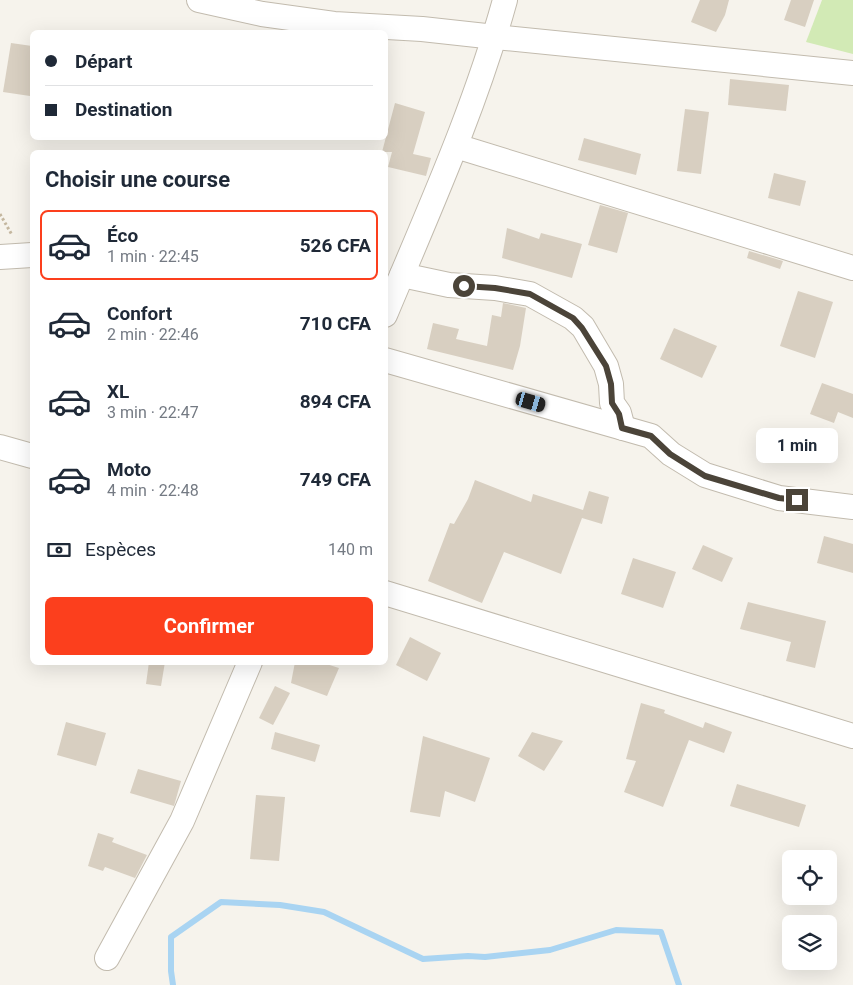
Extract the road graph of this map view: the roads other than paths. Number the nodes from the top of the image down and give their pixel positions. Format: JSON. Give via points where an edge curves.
{"nodes":[{"id":1,"x":199,"y":0,"type":"edge"},
{"id":2,"x":505,"y":0,"type":"edge"},
{"id":3,"x":494,"y":38,"type":"junction"},
{"id":4,"x":853,"y":73,"type":"edge"},
{"id":5,"x":456,"y":146,"type":"junction"},
{"id":6,"x":30,"y":255,"type":"edge"},
{"id":7,"x":0,"y":258,"type":"edge"},
{"id":8,"x":853,"y":268,"type":"edge"},
{"id":9,"x":402,"y":275,"type":"junction"},
{"id":10,"x":388,"y":307,"type":"edge"},
{"id":11,"x":388,"y":361,"type":"edge"},
{"id":12,"x":622,"y":428,"type":"junction"},
{"id":13,"x":0,"y":447,"type":"edge"},
{"id":14,"x":30,"y":455,"type":"edge"},
{"id":15,"x":853,"y":507,"type":"edge"},
{"id":16,"x":388,"y":594,"type":"edge"},
{"id":17,"x":249,"y":665,"type":"edge"},
{"id":18,"x":853,"y":736,"type":"edge"},
{"id":19,"x":107,"y":958,"type":"dead end"}],
"edges":[{"from":1,"to":3,"type":"street","via":[[262,14],[334,24],[422,29]]},
{"from":2,"to":3,"type":"street"},
{"from":3,"to":4,"type":"street"},
{"from":3,"to":5,"type":"street"},
{"from":5,"to":8,"type":"street"},
{"from":5,"to":9,"type":"street"},
{"from":6,"to":7,"type":"street"},
{"from":9,"to":10,"type":"street"},
{"from":9,"to":12,"type":"street","via":[[449,285],[530,294],[573,318],[606,366],[612,403]]},
{"from":11,"to":12,"type":"street"},
{"from":12,"to":15,"type":"street","via":[[651,436],[670,454],[705,476],[779,498]]},
{"from":13,"to":14,"type":"street"},
{"from":16,"to":18,"type":"street"},
{"from":17,"to":19,"type":"street","via":[[182,821]]}]}
